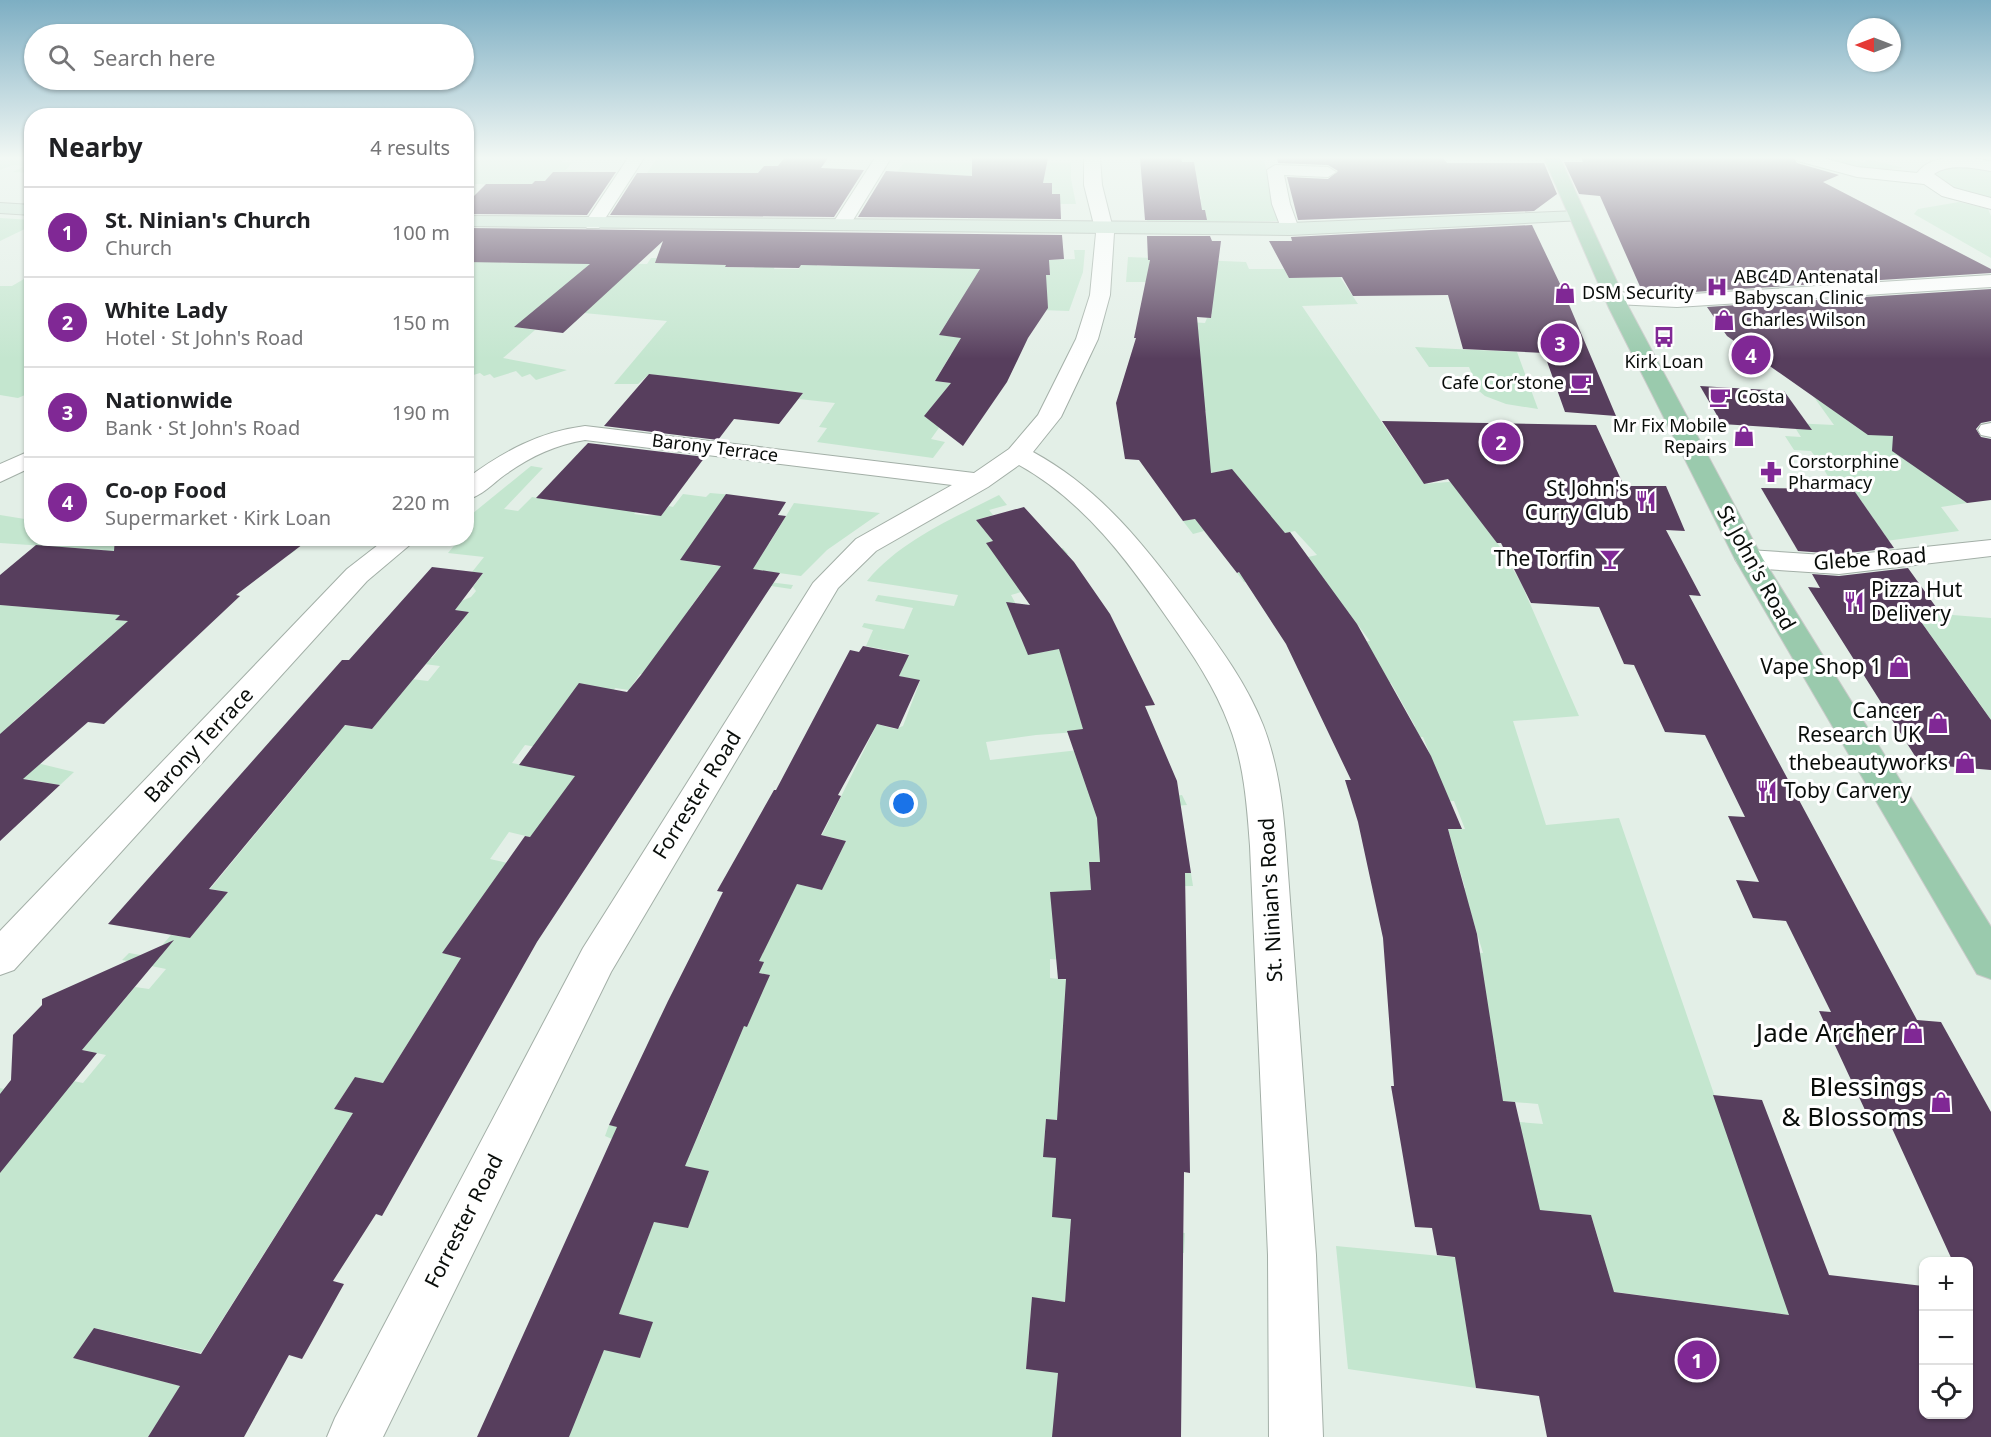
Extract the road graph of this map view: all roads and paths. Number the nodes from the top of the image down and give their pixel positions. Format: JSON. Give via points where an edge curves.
{"nodes":[{"id":1,"x":724,"y":225,"type":"edge"},
{"id":2,"x":1104,"y":225,"type":"edge"},
{"id":3,"x":1289,"y":225,"type":"edge"},
{"id":4,"x":1377,"y":225,"type":"edge"},
{"id":5,"x":1581,"y":225,"type":"edge"},
{"id":6,"x":840,"y":226,"type":"joint"},
{"id":7,"x":1105,"y":228,"type":"junction"},
{"id":8,"x":1290,"y":229,"type":"junction"},
{"id":9,"x":1991,"y":281,"type":"edge"},
{"id":10,"x":1615,"y":298,"type":"junction"},
{"id":11,"x":1018,"y":454,"type":"junction"},
{"id":12,"x":24,"y":461,"type":"edge"},
{"id":13,"x":0,"y":474,"type":"edge"},
{"id":14,"x":979,"y":481,"type":"junction"},
{"id":15,"x":474,"y":486,"type":"edge"},
{"id":16,"x":395,"y":546,"type":"edge"},
{"id":17,"x":1991,"y":548,"type":"edge"},
{"id":18,"x":1749,"y":559,"type":"junction"},
{"id":19,"x":0,"y":958,"type":"edge"},
{"id":20,"x":1991,"y":962,"type":"edge"},
{"id":21,"x":354,"y":1437,"type":"edge"},
{"id":22,"x":1296,"y":1437,"type":"edge"}],
"edges":[{"from":1,"to":6,"type":"street"},
{"from":2,"to":7,"type":"street","name":"Forrester Road"},
{"from":3,"to":8,"type":"street"},
{"from":4,"to":8,"type":"street"},
{"from":5,"to":10,"type":"main road","name":"St John's Road"},
{"from":6,"to":7,"type":"street"},
{"from":7,"to":8,"type":"street"},
{"from":7,"to":11,"type":"street","name":"Forrester Road","via":[[1100,295],[1087,339],[1049,417]]},
{"from":9,"to":10,"type":"street","via":[[1677,301]]},
{"from":10,"to":18,"type":"main road","name":"St John's Road"},
{"from":11,"to":14,"type":"street","name":"Forrester Road"},
{"from":11,"to":22,"type":"street","name":"St. Ninian's Road","via":[[1070,485],[1124,539],[1218,668],[1252,743],[1265,802],[1268,846],[1292,1255]]},
{"from":12,"to":13,"type":"street"},
{"from":14,"to":15,"type":"street","name":"Barony Terrace","via":[[585,433],[547,439],[525,448]]},
{"from":14,"to":21,"type":"street","name":"Forrester Road","via":[[866,545],[826,583],[597,960]]},
{"from":16,"to":19,"type":"street","name":"Barony Terrace","via":[[357,575]]},
{"from":17,"to":18,"type":"street","name":"Glebe Road","via":[[1839,565]]},
{"from":18,"to":20,"type":"main road","name":"St John's Road"}]}
